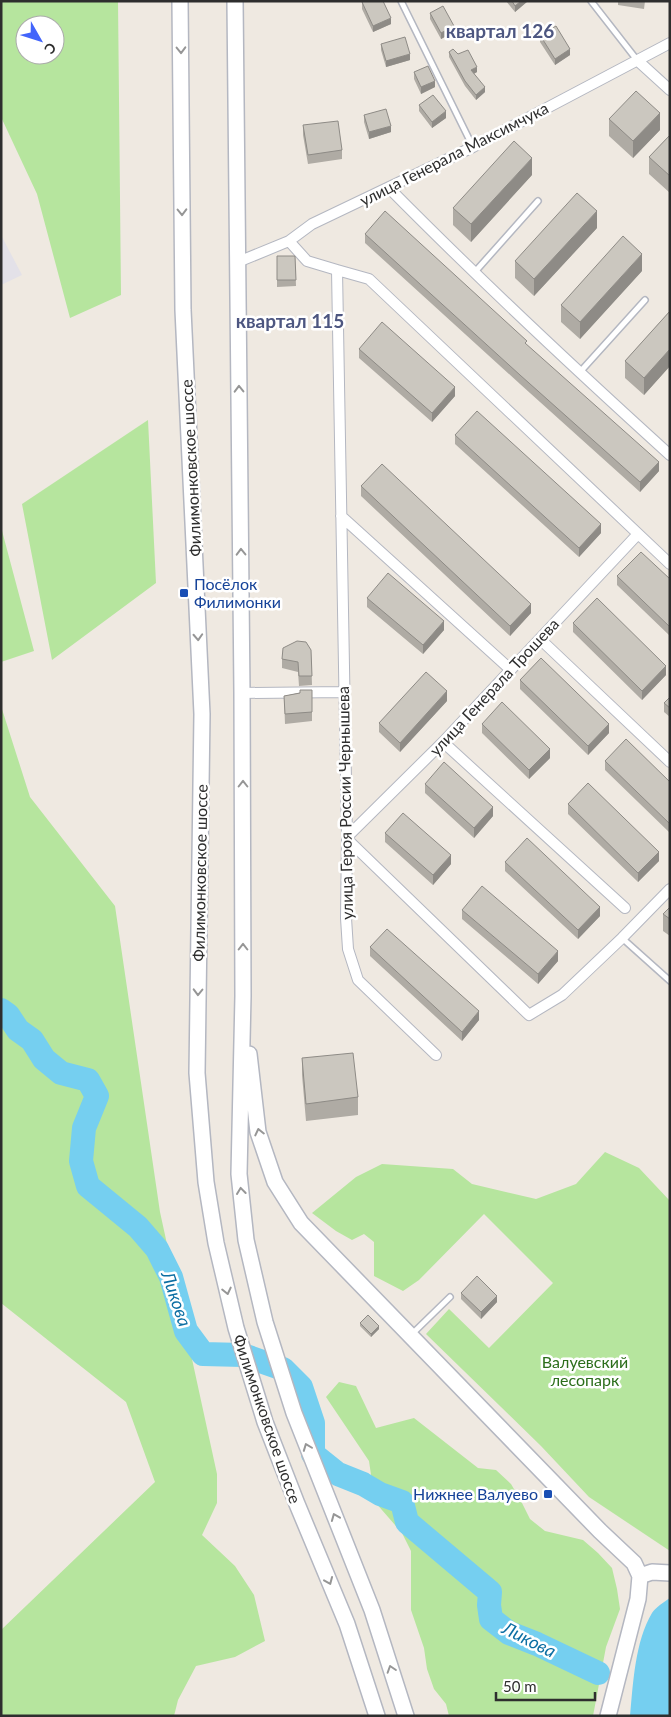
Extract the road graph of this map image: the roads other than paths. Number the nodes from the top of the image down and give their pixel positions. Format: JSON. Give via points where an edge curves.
{"nodes":[{"id":1,"x":180,"y":1,"type":"edge"},
{"id":2,"x":235,"y":1,"type":"edge"},
{"id":3,"x":401,"y":1,"type":"edge"},
{"id":4,"x":591,"y":1,"type":"edge"},
{"id":5,"x":670,"y":43,"type":"edge"},
{"id":6,"x":638,"y":60,"type":"junction"},
{"id":7,"x":670,"y":90,"type":"edge"},
{"id":8,"x":473,"y":147,"type":"junction"},
{"id":9,"x":389,"y":188,"type":"junction"},
{"id":10,"x":538,"y":202,"type":"dead end"},
{"id":11,"x":289,"y":241,"type":"junction"},
{"id":12,"x":238,"y":262,"type":"junction"},
{"id":13,"x":337,"y":270,"type":"junction"},
{"id":14,"x":474,"y":273,"type":"junction"},
{"id":15,"x":645,"y":300,"type":"dead end"},
{"id":16,"x":580,"y":373,"type":"junction"},
{"id":17,"x":670,"y":455,"type":"edge"},
{"id":18,"x":341,"y":516,"type":"junction"},
{"id":19,"x":638,"y":534,"type":"junction"},
{"id":20,"x":670,"y":564,"type":"edge"},
{"id":21,"x":540,"y":638,"type":"junction"},
{"id":22,"x":511,"y":670,"type":"junction"},
{"id":23,"x":344,"y":692,"type":"junction"},
{"id":24,"x":242,"y":693,"type":"junction"},
{"id":25,"x":443,"y":742,"type":"junction"},
{"id":26,"x":670,"y":762,"type":"edge"},
{"id":27,"x":347,"y":838,"type":"junction"},
{"id":28,"x":670,"y":889,"type":"edge"},
{"id":29,"x":625,"y":908,"type":"dead end"},
{"id":30,"x":622,"y":938,"type":"junction"},
{"id":31,"x":670,"y":981,"type":"edge"},
{"id":32,"x":243,"y":996,"type":"junction"},
{"id":33,"x":436,"y":1055,"type":"dead end"},
{"id":34,"x":450,"y":1297,"type":"dead end"},
{"id":35,"x":410,"y":1335,"type":"junction"},
{"id":36,"x":670,"y":1573,"type":"edge"},
{"id":37,"x":640,"y":1576,"type":"junction"},
{"id":38,"x":377,"y":1716,"type":"edge"},
{"id":39,"x":406,"y":1716,"type":"edge"},
{"id":40,"x":608,"y":1716,"type":"edge"}],
"edges":[{"from":1,"to":38,"type":"main road","name":"Филимонковское шоссе","one_way":true,"via":[[183,310],[202,714],[197,1073],[206,1182],[236,1328],[265,1422],[347,1624]]},
{"from":2,"to":12,"type":"main road","name":"Филимонковское шоссе"},
{"from":3,"to":8,"type":"lane"},
{"from":4,"to":6,"type":"lane"},
{"from":5,"to":6,"type":"street","name":"улица Генерала Максимчука"},
{"from":6,"to":7,"type":"street"},
{"from":6,"to":8,"type":"street","name":"улица Генерала Максимчука"},
{"from":8,"to":9,"type":"street","name":"улица Генерала Максимчука"},
{"from":9,"to":11,"type":"street","name":"улица Генерала Максимчука","via":[[312,224]]},
{"from":9,"to":14,"type":"street"},
{"from":10,"to":14,"type":"lane"},
{"from":11,"to":12,"type":"street","name":"улица Генерала Максимчука"},
{"from":11,"to":13,"type":"street","via":[[307,261]]},
{"from":24,"to":12,"type":"main road","name":"Филимонковское шоссе","one_way":true},
{"from":13,"to":18,"type":"street","name":"улица Героя России Чернышева"},
{"from":13,"to":19,"type":"street","via":[[369,279]]},
{"from":14,"to":16,"type":"street"},
{"from":15,"to":16,"type":"lane"},
{"from":16,"to":17,"type":"street"},
{"from":18,"to":22,"type":"street"},
{"from":18,"to":23,"type":"street","name":"улица Героя России Чернышева"},
{"from":19,"to":20,"type":"street"},
{"from":19,"to":21,"type":"street","name":"улица Генерала Трошева"},
{"from":21,"to":22,"type":"street","name":"улица Генерала Трошева"},
{"from":21,"to":26,"type":"street"},
{"from":22,"to":25,"type":"street","name":"улица Генерала Трошева"},
{"from":23,"to":24,"type":"street"},
{"from":23,"to":27,"type":"street","name":"улица Героя России Чернышева"},
{"from":32,"to":24,"type":"main road","name":"Филимонковское шоссе","one_way":true},
{"from":25,"to":27,"type":"street","name":"улица Генерала Трошева"},
{"from":25,"to":29,"type":"street"},
{"from":27,"to":30,"type":"street","via":[[529,1015],[562,995]]},
{"from":27,"to":33,"type":"street","name":"улица Героя России Чернышева","via":[[348,949],[358,980]]},
{"from":28,"to":30,"type":"street"},
{"from":30,"to":31,"type":"lane"},
{"from":35,"to":32,"type":"main road","one_way":true,"via":[[301,1223],[275,1182],[258,1132]]},
{"from":39,"to":32,"type":"main road","name":"Филимонковское шоссе","one_way":true,"via":[[372,1610],[294,1413],[265,1322],[246,1240],[239,1174]]},
{"from":34,"to":35,"type":"lane"},
{"from":35,"to":37,"type":"main road","via":[[624,1552]]},
{"from":36,"to":37,"type":"main road","via":[[652,1572]]},
{"from":37,"to":40,"type":"main road","via":[[638,1599]]}]}
